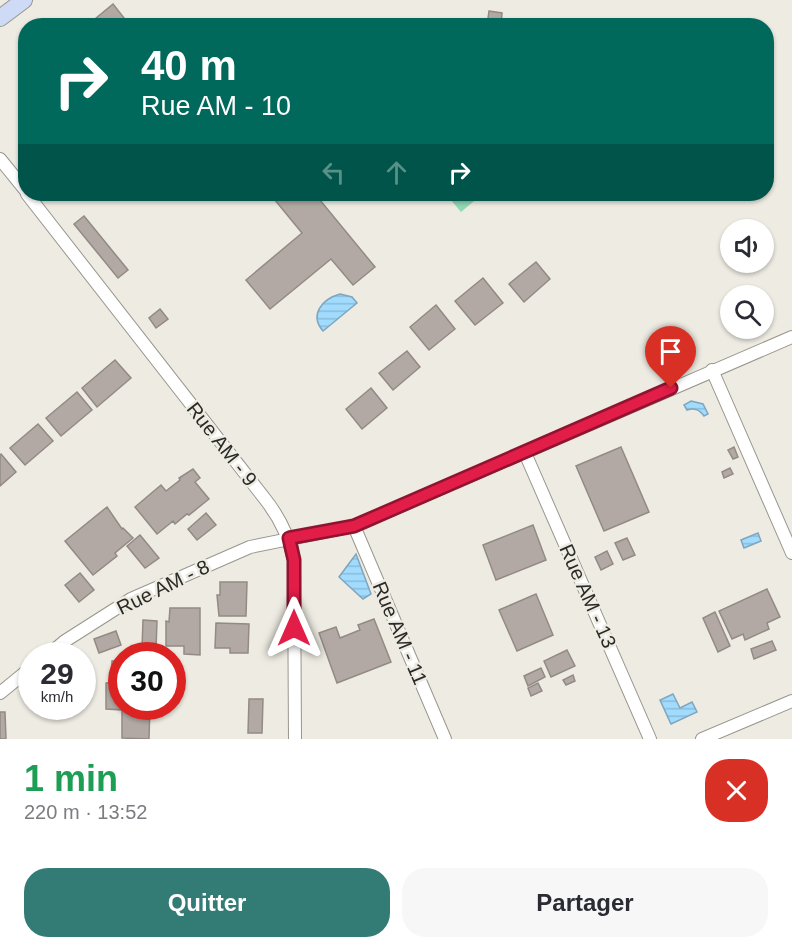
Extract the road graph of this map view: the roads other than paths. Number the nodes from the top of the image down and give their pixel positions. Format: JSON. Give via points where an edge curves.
{"nodes":[{"id":1,"x":24,"y":0,"type":"edge"},
{"id":2,"x":0,"y":18,"type":"edge"},
{"id":3,"x":0,"y":159,"type":"edge"},
{"id":4,"x":18,"y":182,"type":"edge"},
{"id":5,"x":33,"y":201,"type":"edge"},
{"id":6,"x":792,"y":337,"type":"edge"},
{"id":7,"x":712,"y":370,"type":"junction"},
{"id":8,"x":525,"y":453,"type":"junction"},
{"id":9,"x":354,"y":526,"type":"junction"},
{"id":10,"x":289,"y":538,"type":"junction"},
{"id":11,"x":792,"y":553,"type":"edge"},
{"id":12,"x":64,"y":642,"type":"edge"},
{"id":13,"x":18,"y":679,"type":"edge"},
{"id":14,"x":0,"y":693,"type":"edge"},
{"id":15,"x":792,"y":700,"type":"edge"},
{"id":16,"x":295,"y":739,"type":"edge"},
{"id":17,"x":445,"y":739,"type":"edge"},
{"id":18,"x":650,"y":739,"type":"edge"},
{"id":19,"x":702,"y":739,"type":"edge"}],
"edges":[{"from":1,"to":2,"type":"main road"},
{"from":3,"to":4,"type":"street","name":"Rue AM - 9"},
{"from":5,"to":10,"type":"street","name":"Rue AM - 9","via":[[265,499]]},
{"from":6,"to":7,"type":"street","name":"Rue AM - 8"},
{"from":7,"to":8,"type":"street","name":"Rue AM - 8"},
{"from":7,"to":11,"type":"street"},
{"from":8,"to":9,"type":"street","name":"Rue AM - 8"},
{"from":8,"to":18,"type":"street","name":"Rue AM - 13"},
{"from":9,"to":10,"type":"street","name":"Rue AM - 8"},
{"from":9,"to":17,"type":"street","name":"Rue AM - 11"},
{"from":10,"to":12,"type":"street","name":"Rue AM - 8","via":[[250,547],[130,599]]},
{"from":10,"to":16,"type":"street","name":"Rue AM - 9","via":[[294,560]]},
{"from":13,"to":14,"type":"street"},
{"from":15,"to":19,"type":"street"}]}
